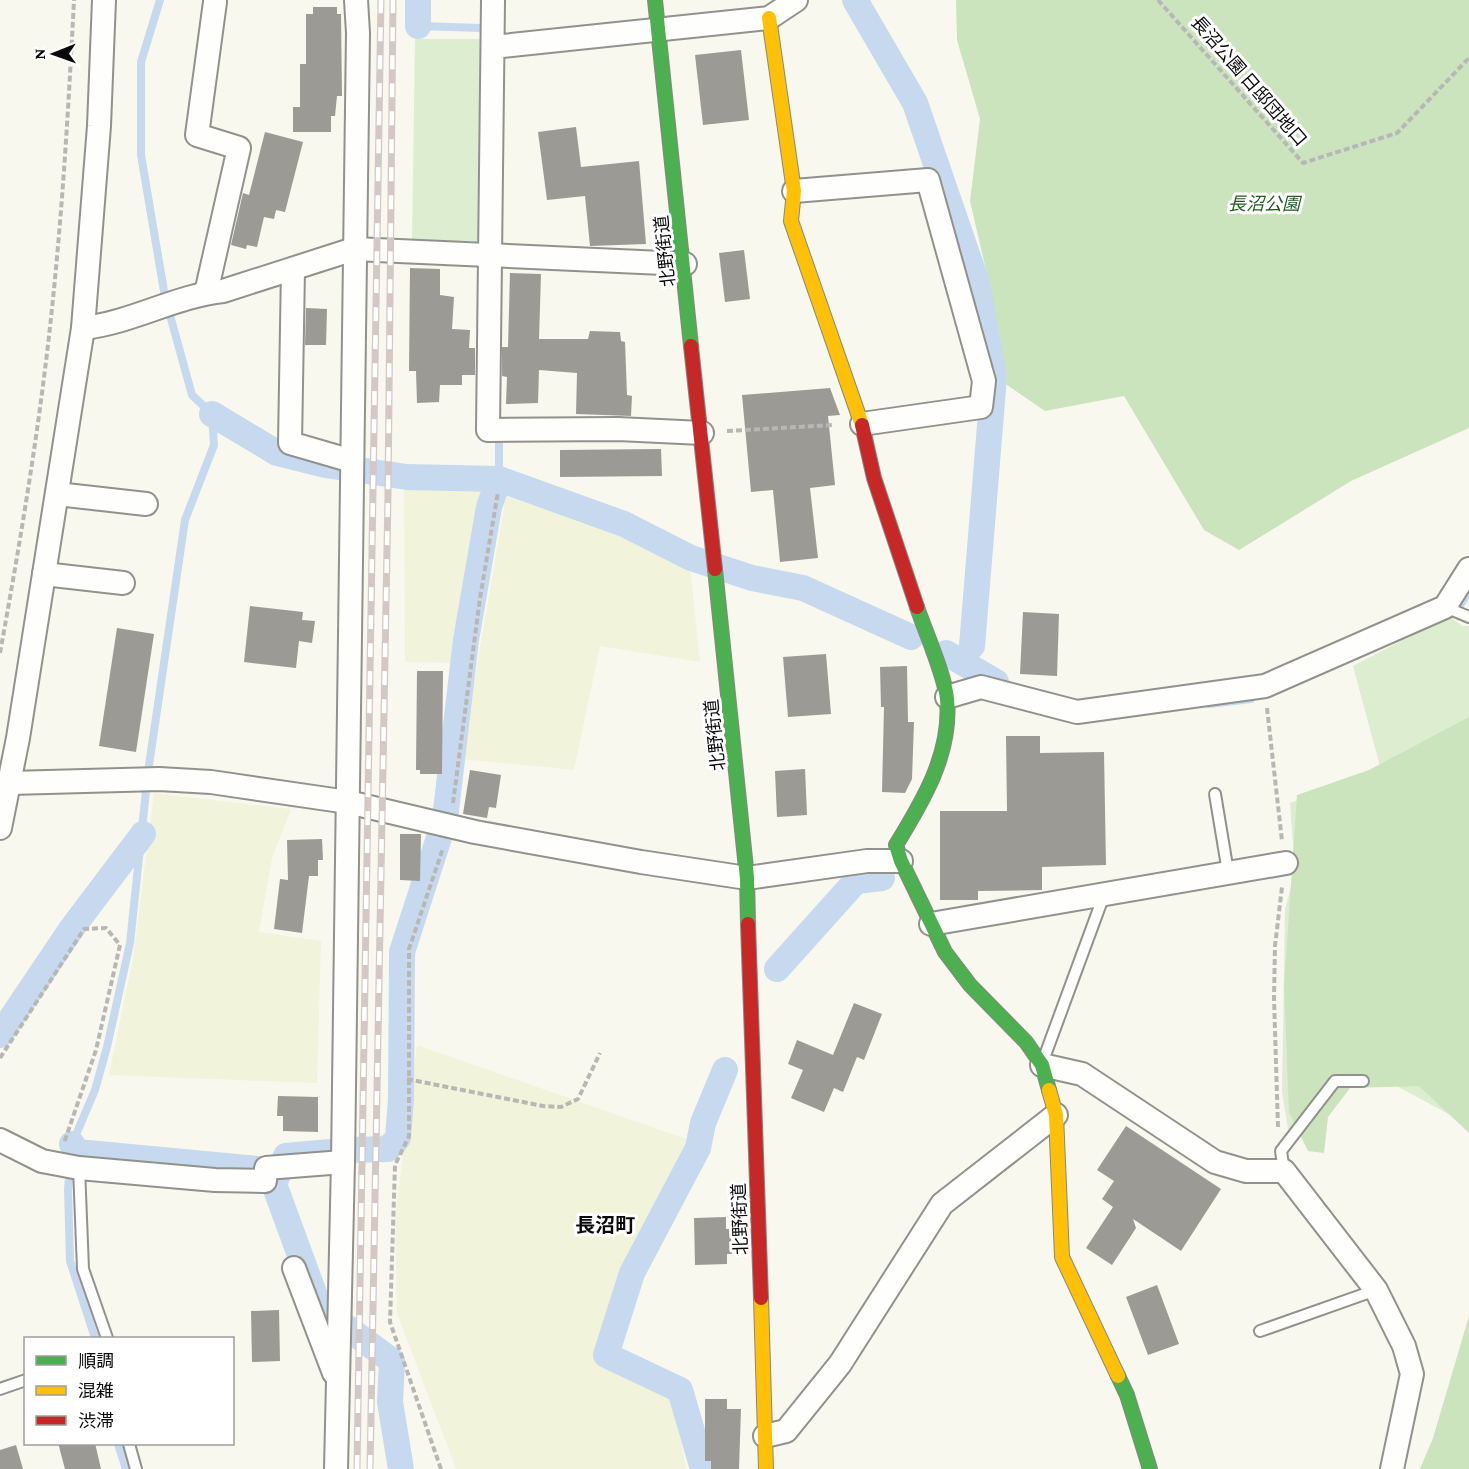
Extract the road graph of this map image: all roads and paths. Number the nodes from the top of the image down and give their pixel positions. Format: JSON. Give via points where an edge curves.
{"nodes":[{"id":1,"x":74,"y":0,"type":"edge"},
{"id":2,"x":104,"y":0,"type":"edge"},
{"id":3,"x":356,"y":0,"type":"edge"},
{"id":4,"x":493,"y":0,"type":"edge"},
{"id":5,"x":655,"y":0,"type":"edge"},
{"id":6,"x":796,"y":0,"type":"edge"},
{"id":7,"x":1158,"y":0,"type":"edge"},
{"id":8,"x":215,"y":2,"type":"dead end"},
{"id":9,"x":769,"y":18,"type":"junction"},
{"id":10,"x":658,"y":31,"type":"junction"},
{"id":11,"x":493,"y":47,"type":"junction"},
{"id":12,"x":1469,"y":57,"type":"edge"},
{"id":13,"x":794,"y":191,"type":"junction"},
{"id":14,"x":354,"y":249,"type":"junction"},
{"id":15,"x":490,"y":255,"type":"junction"},
{"id":16,"x":685,"y":264,"type":"junction"},
{"id":17,"x":293,"y":269,"type":"junction"},
{"id":18,"x":206,"y":293,"type":"junction"},
{"id":19,"x":83,"y":328,"type":"junction"},
{"id":20,"x":862,"y":424,"type":"junction"},
{"id":21,"x":702,"y":433,"type":"junction"},
{"id":22,"x":352,"y":460,"type":"junction"},
{"id":23,"x":498,"y":492,"type":"dead end"},
{"id":24,"x":57,"y":494,"type":"junction"},
{"id":25,"x":146,"y":504,"type":"dead end"},
{"id":26,"x":1469,"y":569,"type":"edge"},
{"id":27,"x":44,"y":574,"type":"junction"},
{"id":28,"x":123,"y":583,"type":"dead end"},
{"id":29,"x":1445,"y":607,"type":"junction"},
{"id":30,"x":1469,"y":616,"type":"edge"},
{"id":31,"x":0,"y":653,"type":"edge"},
{"id":32,"x":1265,"y":686,"type":"junction"},
{"id":33,"x":947,"y":697,"type":"junction"},
{"id":34,"x":10,"y":783,"type":"junction"},
{"id":35,"x":1215,"y":795,"type":"dead end"},
{"id":36,"x":348,"y":802,"type":"junction"},
{"id":37,"x":451,"y":827,"type":"junction"},
{"id":38,"x":0,"y":828,"type":"edge"},
{"id":39,"x":901,"y":861,"type":"junction"},
{"id":40,"x":1286,"y":863,"type":"junction"},
{"id":41,"x":1228,"y":872,"type":"junction"},
{"id":42,"x":747,"y":878,"type":"junction"},
{"id":43,"x":1104,"y":895,"type":"junction"},
{"id":44,"x":932,"y":924,"type":"junction"},
{"id":45,"x":600,"y":1053,"type":"dead end"},
{"id":46,"x":0,"y":1058,"type":"edge"},
{"id":47,"x":1042,"y":1065,"type":"junction"},
{"id":48,"x":407,"y":1079,"type":"junction"},
{"id":49,"x":1364,"y":1081,"type":"dead end"},
{"id":50,"x":1056,"y":1115,"type":"junction"},
{"id":51,"x":0,"y":1140,"type":"edge"},
{"id":52,"x":1282,"y":1161,"type":"junction"},
{"id":53,"x":343,"y":1162,"type":"junction"},
{"id":54,"x":57,"y":1163,"type":"junction"},
{"id":55,"x":79,"y":1168,"type":"junction"},
{"id":56,"x":294,"y":1268,"type":"dead end"},
{"id":57,"x":1376,"y":1290,"type":"junction"},
{"id":58,"x":1260,"y":1330,"type":"dead end"},
{"id":59,"x":107,"y":1337,"type":"edge"},
{"id":60,"x":24,"y":1381,"type":"edge"},
{"id":61,"x":339,"y":1384,"type":"junction"},
{"id":62,"x":0,"y":1389,"type":"edge"},
{"id":63,"x":765,"y":1436,"type":"junction"},
{"id":64,"x":130,"y":1445,"type":"edge"},
{"id":65,"x":136,"y":1469,"type":"edge"},
{"id":66,"x":336,"y":1469,"type":"edge"},
{"id":67,"x":441,"y":1469,"type":"edge"},
{"id":68,"x":766,"y":1469,"type":"edge"},
{"id":69,"x":1150,"y":1469,"type":"edge"},
{"id":70,"x":1392,"y":1469,"type":"edge"}],
"edges":[{"from":1,"to":31,"type":"path","via":[[60,224],[47,352],[31,474]]},
{"from":2,"to":19,"type":"street","via":[[99,126]]},
{"from":3,"to":14,"type":"street"},
{"from":4,"to":11,"type":"street"},
{"from":5,"to":10,"type":"street","name":"北野街道"},
{"from":6,"to":9,"type":"street"},
{"from":7,"to":12,"type":"path","name":"長沼公園 日邸団地口","via":[[1303,163],[1397,133]]},
{"from":8,"to":18,"type":"street","via":[[197,135],[239,148]]},
{"from":9,"to":10,"type":"street"},
{"from":9,"to":13,"type":"street"},
{"from":10,"to":11,"type":"street"},
{"from":10,"to":16,"type":"street","name":"北野街道"},
{"from":11,"to":15,"type":"street"},
{"from":13,"to":20,"type":"street","via":[[791,221]]},
{"from":13,"to":20,"type":"street","via":[[928,180],[984,381],[981,407]]},
{"from":14,"to":15,"type":"street"},
{"from":14,"to":17,"type":"street"},
{"from":14,"to":22,"type":"street"},
{"from":15,"to":16,"type":"street"},
{"from":15,"to":21,"type":"street","via":[[488,430]]},
{"from":16,"to":21,"type":"street","name":"北野街道"},
{"from":17,"to":18,"type":"street"},
{"from":17,"to":22,"type":"street","via":[[290,443]]},
{"from":18,"to":19,"type":"street","via":[[103,326]]},
{"from":19,"to":24,"type":"street"},
{"from":20,"to":21,"type":"path"},
{"from":20,"to":33,"type":"street","via":[[874,478]]},
{"from":21,"to":42,"type":"street","name":"北野街道"},
{"from":22,"to":36,"type":"street"},
{"from":23,"to":37,"type":"path","via":[[459,746]]},
{"from":24,"to":25,"type":"street"},
{"from":24,"to":27,"type":"street"},
{"from":26,"to":29,"type":"street"},
{"from":27,"to":28,"type":"street"},
{"from":27,"to":34,"type":"street"},
{"from":29,"to":30,"type":"lane"},
{"from":29,"to":32,"type":"street","via":[[1373,643]]},
{"from":32,"to":33,"type":"street","via":[[1077,712],[981,687]]},
{"from":32,"to":40,"type":"path"},
{"from":33,"to":39,"type":"street","via":[[949,720],[941,762],[930,789],[896,844]]},
{"from":34,"to":36,"type":"street","via":[[169,780]]},
{"from":34,"to":38,"type":"street"},
{"from":35,"to":41,"type":"lane"},
{"from":36,"to":37,"type":"street"},
{"from":36,"to":53,"type":"street"},
{"from":37,"to":42,"type":"street"},
{"from":37,"to":48,"type":"path","via":[[409,949]]},
{"from":39,"to":42,"type":"street","via":[[867,861]]},
{"from":39,"to":44,"type":"street"},
{"from":40,"to":41,"type":"street"},
{"from":40,"to":52,"type":"path","via":[[1278,908],[1274,988],[1275,1107]]},
{"from":41,"to":43,"type":"street"},
{"from":42,"to":63,"type":"street","name":"北野街道"},
{"from":43,"to":44,"type":"street"},
{"from":43,"to":47,"type":"lane"},
{"from":44,"to":47,"type":"street","via":[[945,952],[970,985],[1026,1042]]},
{"from":45,"to":48,"type":"path","via":[[578,1099],[561,1107]]},
{"from":46,"to":54,"type":"path","via":[[84,929],[106,928],[120,945],[96,1050]]},
{"from":47,"to":50,"type":"street"},
{"from":47,"to":52,"type":"street","via":[[1082,1074],[1215,1162],[1246,1171]]},
{"from":48,"to":67,"type":"path","via":[[409,1136],[395,1166],[390,1322]]},
{"from":49,"to":52,"type":"lane","via":[[1335,1081]]},
{"from":50,"to":63,"type":"street","via":[[942,1204],[840,1364],[786,1431]]},
{"from":50,"to":69,"type":"street","via":[[1062,1257],[1127,1395]]},
{"from":51,"to":54,"type":"street","via":[[42,1161]]},
{"from":52,"to":57,"type":"street"},
{"from":53,"to":55,"type":"street","via":[[266,1168],[265,1181]]},
{"from":53,"to":61,"type":"street"},
{"from":54,"to":55,"type":"street"},
{"from":55,"to":59,"type":"lane","via":[[83,1269]]},
{"from":56,"to":61,"type":"street"},
{"from":57,"to":58,"type":"lane"},
{"from":57,"to":70,"type":"street","via":[[1404,1346],[1412,1374]]},
{"from":60,"to":62,"type":"lane"},
{"from":61,"to":66,"type":"street"},
{"from":63,"to":68,"type":"street","name":"北野街道"},
{"from":64,"to":65,"type":"lane"}]}
